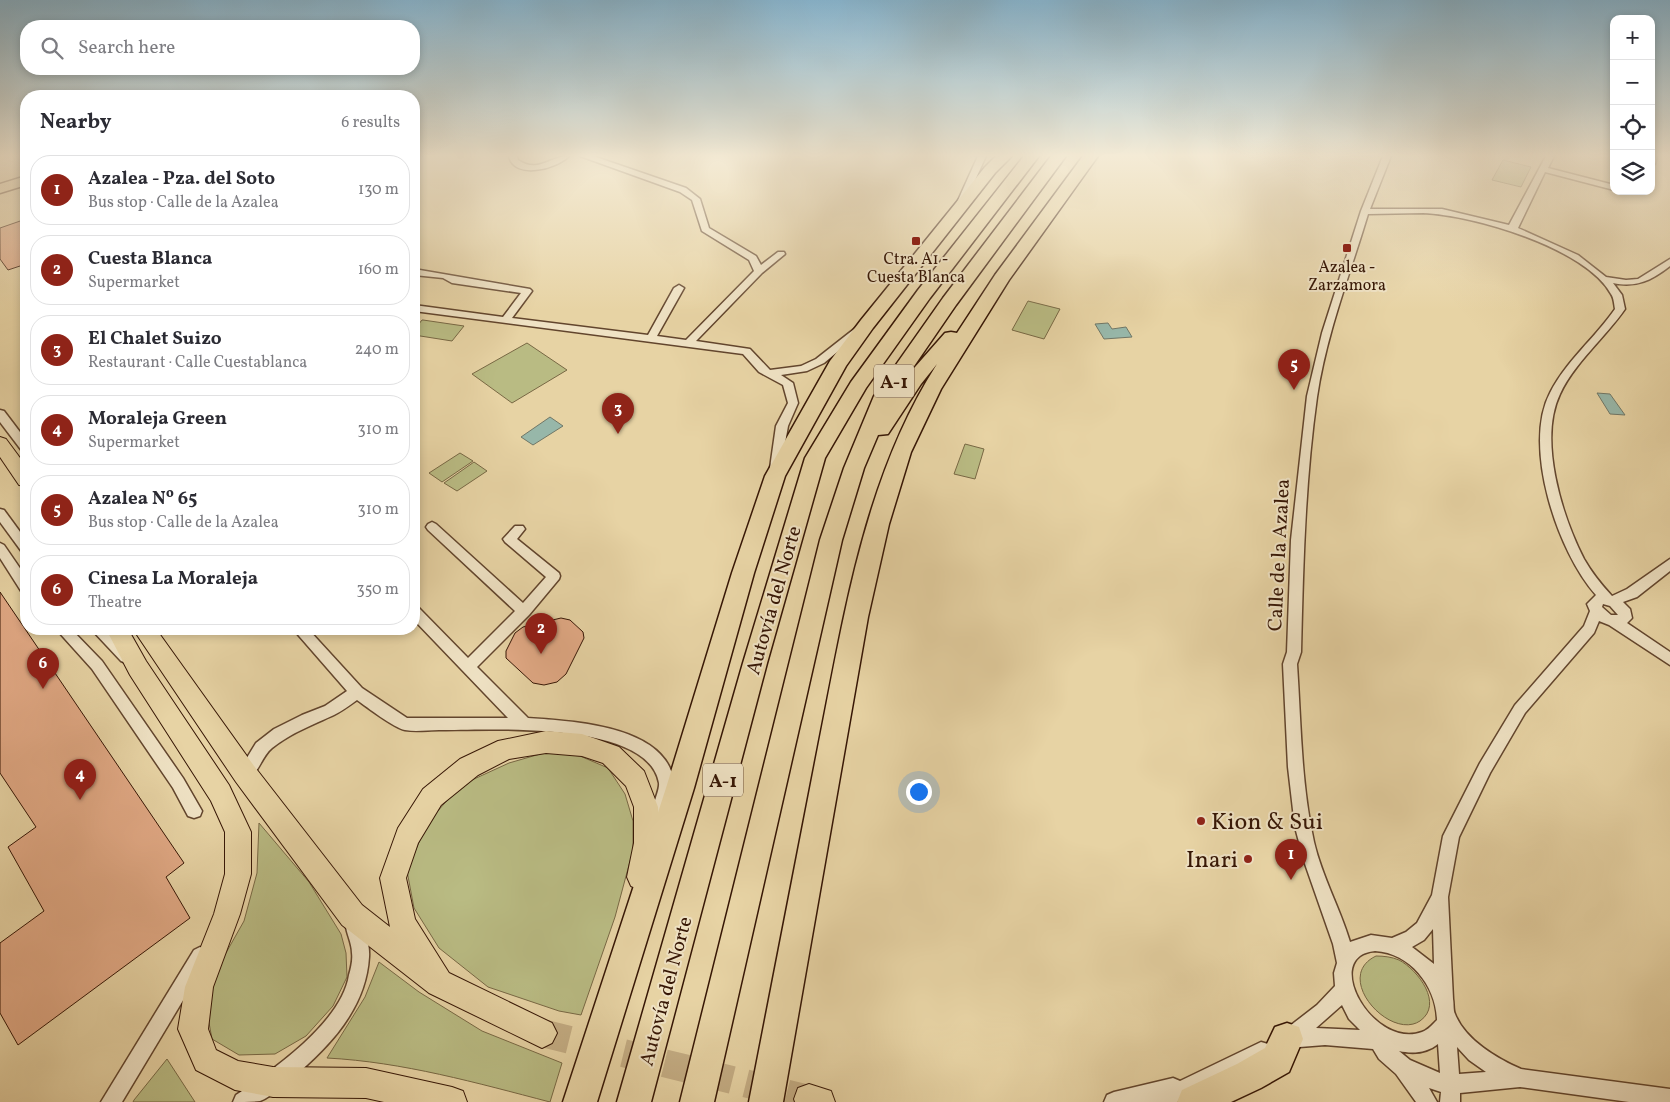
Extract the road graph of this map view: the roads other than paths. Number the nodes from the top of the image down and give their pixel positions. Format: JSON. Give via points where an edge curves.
{"nodes":[{"id":1,"x":699,"y":207,"type":"edge"},
{"id":2,"x":960,"y":207,"type":"edge"},
{"id":3,"x":962,"y":207,"type":"edge"},
{"id":4,"x":966,"y":207,"type":"edge"},
{"id":5,"x":992,"y":207,"type":"edge"},
{"id":6,"x":1020,"y":207,"type":"edge"},
{"id":7,"x":1053,"y":207,"type":"edge"},
{"id":8,"x":1367,"y":207,"type":"edge"},
{"id":9,"x":1386,"y":207,"type":"edge"},
{"id":10,"x":1523,"y":207,"type":"edge"},
{"id":11,"x":1365,"y":211,"type":"junction"},
{"id":12,"x":958,"y":212,"type":"junction"},
{"id":13,"x":1404,"y":212,"type":"junction"},
{"id":14,"x":1514,"y":229,"type":"junction"},
{"id":15,"x":781,"y":254,"type":"dead end"},
{"id":16,"x":1670,"y":262,"type":"edge"},
{"id":17,"x":759,"y":270,"type":"junction"},
{"id":18,"x":420,"y":273,"type":"edge"},
{"id":19,"x":1001,"y":278,"type":"junction"},
{"id":20,"x":1605,"y":279,"type":"junction"},
{"id":21,"x":678,"y":288,"type":"dead end"},
{"id":22,"x":420,"y":309,"type":"edge"},
{"id":23,"x":506,"y":319,"type":"junction"},
{"id":24,"x":867,"y":324,"type":"junction"},
{"id":25,"x":651,"y":338,"type":"junction"},
{"id":26,"x":690,"y":343,"type":"junction"},
{"id":27,"x":769,"y":374,"type":"junction"},
{"id":28,"x":0,"y":414,"type":"edge"},
{"id":29,"x":20,"y":440,"type":"edge"},
{"id":30,"x":0,"y":443,"type":"edge"},
{"id":31,"x":816,"y":458,"type":"junction"},
{"id":32,"x":854,"y":468,"type":"junction"},
{"id":33,"x":20,"y":471,"type":"edge"},
{"id":34,"x":775,"y":476,"type":"junction"},
{"id":35,"x":0,"y":513,"type":"edge"},
{"id":36,"x":432,"y":527,"type":"dead end"},
{"id":37,"x":519,"y":529,"type":"dead end"},
{"id":38,"x":20,"y":541,"type":"edge"},
{"id":39,"x":0,"y":548,"type":"edge"},
{"id":40,"x":1670,"y":564,"type":"edge"},
{"id":41,"x":20,"y":578,"type":"edge"},
{"id":42,"x":1632,"y":593,"type":"junction"},
{"id":43,"x":1610,"y":600,"type":"junction"},
{"id":44,"x":1624,"y":610,"type":"junction"},
{"id":45,"x":524,"y":611,"type":"junction"},
{"id":46,"x":1597,"y":611,"type":"junction"},
{"id":47,"x":420,"y":618,"type":"edge"},
{"id":48,"x":1611,"y":620,"type":"junction"},
{"id":49,"x":1589,"y":629,"type":"junction"},
{"id":50,"x":69,"y":635,"type":"edge"},
{"id":51,"x":104,"y":635,"type":"edge"},
{"id":52,"x":120,"y":635,"type":"edge"},
{"id":53,"x":148,"y":635,"type":"edge"},
{"id":54,"x":305,"y":635,"type":"edge"},
{"id":55,"x":1670,"y":659,"type":"edge"},
{"id":56,"x":468,"y":666,"type":"junction"},
{"id":57,"x":138,"y":668,"type":"junction"},
{"id":58,"x":357,"y":692,"type":"junction"},
{"id":59,"x":524,"y":724,"type":"junction"},
{"id":60,"x":245,"y":774,"type":"junction"},
{"id":61,"x":194,"y":811,"type":"dead end"},
{"id":62,"x":647,"y":843,"type":"junction"},
{"id":63,"x":1440,"y":897,"type":"junction"},
{"id":64,"x":227,"y":914,"type":"junction"},
{"id":65,"x":352,"y":915,"type":"junction"},
{"id":66,"x":1393,"y":946,"type":"junction"},
{"id":67,"x":1345,"y":961,"type":"junction"},
{"id":68,"x":621,"y":977,"type":"junction"},
{"id":69,"x":440,"y":983,"type":"junction"},
{"id":70,"x":1345,"y":990,"type":"junction"},
{"id":71,"x":1444,"y":998,"type":"junction"},
{"id":72,"x":1446,"y":1021,"type":"junction"},
{"id":73,"x":542,"y":1033,"type":"tunnel mouth"},
{"id":74,"x":1380,"y":1036,"type":"junction"},
{"id":75,"x":1287,"y":1039,"type":"junction"},
{"id":76,"x":1403,"y":1067,"type":"junction"},
{"id":77,"x":1520,"y":1078,"type":"junction"},
{"id":78,"x":273,"y":1082,"type":"junction"},
{"id":79,"x":1450,"y":1093,"type":"edge"},
{"id":80,"x":1178,"y":1095,"type":"edge"},
{"id":81,"x":1670,"y":1098,"type":"edge"},
{"id":82,"x":111,"y":1102,"type":"edge"},
{"id":83,"x":243,"y":1102,"type":"edge"},
{"id":84,"x":452,"y":1102,"type":"edge"},
{"id":85,"x":580,"y":1102,"type":"edge"},
{"id":86,"x":634,"y":1102,"type":"edge"},
{"id":87,"x":697,"y":1102,"type":"edge"},
{"id":88,"x":766,"y":1102,"type":"edge"},
{"id":89,"x":1114,"y":1102,"type":"edge"},
{"id":90,"x":1427,"y":1102,"type":"edge"}],
"edges":[{"from":1,"to":17,"type":"street","via":[[706,229],[753,258]]},
{"from":2,"to":12,"type":"street"},
{"from":3,"to":12,"type":"highway"},
{"from":4,"to":31,"type":"highway","via":[[872,332],[815,437]]},
{"from":5,"to":31,"type":"highway","name":"Autovía del Norte","number":"A-1","via":[[858,386]]},
{"from":6,"to":32,"type":"highway","name":"Autovía del Norte","number":"A-1","via":[[884,396]]},
{"from":7,"to":19,"type":"highway"},
{"from":8,"to":11,"type":"street","name":"Calle de la Azalea"},
{"from":9,"to":13,"type":"street"},
{"from":10,"to":14,"type":"street"},
{"from":11,"to":13,"type":"street"},
{"from":11,"to":67,"type":"street","name":"Calle de la Azalea","via":[[1327,332],[1312,396],[1297,540],[1294,652],[1290,664],[1303,828]]},
{"from":12,"to":24,"type":"highway"},
{"from":13,"to":14,"type":"street","via":[[1439,212]]},
{"from":14,"to":20,"type":"street","via":[[1559,250]]},
{"from":15,"to":17,"type":"street"},
{"from":16,"to":20,"type":"street","via":[[1641,282]]},
{"from":17,"to":26,"type":"street"},
{"from":18,"to":23,"type":"street","via":[[527,291]]},
{"from":19,"to":32,"type":"highway","via":[[914,380]]},
{"from":19,"to":88,"type":"highway","via":[[931,389],[902,452],[878,524],[856,617]]},
{"from":20,"to":43,"type":"street","via":[[1616,292],[1620,309],[1561,385],[1550,404],[1546,426],[1555,504],[1581,566],[1594,587]]},
{"from":21,"to":25,"type":"street"},
{"from":22,"to":23,"type":"street"},
{"from":23,"to":25,"type":"street"},
{"from":24,"to":27,"type":"street","via":[[820,361],[803,369]]},
{"from":24,"to":34,"type":"highway","via":[[837,365]]},
{"from":25,"to":26,"type":"street"},
{"from":26,"to":27,"type":"street","via":[[746,350]]},
{"from":27,"to":34,"type":"street","via":[[788,383],[793,403],[782,426]]},
{"from":28,"to":29,"type":"street"},
{"from":30,"to":33,"type":"main road"},
{"from":31,"to":86,"type":"highway","name":"Autovía del Norte","number":"A-1","via":[[755,662]]},
{"from":32,"to":87,"type":"highway","name":"Autovía del Norte","number":"A-1","via":[[831,540]]},
{"from":34,"to":68,"type":"highway"},
{"from":35,"to":38,"type":"street"},
{"from":36,"to":45,"type":"street"},
{"from":37,"to":45,"type":"street","via":[[509,539],[554,576]]},
{"from":39,"to":41,"type":"street"},
{"from":40,"to":42,"type":"street"},
{"from":42,"to":43,"type":"street"},
{"from":42,"to":44,"type":"street"},
{"from":43,"to":44,"type":"street"},
{"from":43,"to":46,"type":"street","via":[[1595,602]]},
{"from":44,"to":48,"type":"street","via":[[1625,618]]},
{"from":45,"to":56,"type":"street"},
{"from":46,"to":48,"type":"street"},
{"from":46,"to":49,"type":"street"},
{"from":47,"to":56,"type":"street"},
{"from":48,"to":49,"type":"street"},
{"from":48,"to":55,"type":"street"},
{"from":49,"to":63,"type":"street","via":[[1520,709],[1486,768],[1451,836]]},
{"from":50,"to":61,"type":"street","via":[[97,665]]},
{"from":51,"to":57,"type":"street"},
{"from":52,"to":57,"type":"main road"},
{"from":53,"to":60,"type":"main road"},
{"from":54,"to":58,"type":"street"},
{"from":56,"to":59,"type":"street"},
{"from":57,"to":64,"type":"main road","via":[[220,793],[238,832],[238,874]]},
{"from":58,"to":59,"type":"street","via":[[405,724]]},
{"from":58,"to":60,"type":"street","via":[[330,710],[279,734],[261,748]]},
{"from":59,"to":62,"type":"street","via":[[613,735],[640,747],[662,766],[667,785]]},
{"from":60,"to":65,"type":"main road"},
{"from":62,"to":68,"type":"main road"},
{"from":62,"to":69,"type":"main road","via":[[646,807],[636,778],[611,755],[582,745],[546,742],[506,749],[469,767],[432,798],[407,837],[393,878],[402,924]]},
{"from":63,"to":66,"type":"street","via":[[1423,932],[1410,941]]},
{"from":63,"to":71,"type":"street"},
{"from":64,"to":78,"type":"main road","via":[[199,987],[193,1029],[206,1060],[235,1075]]},
{"from":64,"to":82,"type":"street"},
{"from":65,"to":69,"type":"main road"},
{"from":65,"to":78,"type":"street","via":[[362,955],[357,980],[347,1004],[332,1028]]},
{"from":66,"to":67,"type":"street","via":[[1364,945]]},
{"from":66,"to":71,"type":"street","via":[[1424,966]]},
{"from":67,"to":70,"type":"street"},
{"from":68,"to":85,"type":"highway"},
{"from":69,"to":73,"type":"main road"},
{"from":70,"to":74,"type":"street","via":[[1350,1003]]},
{"from":70,"to":75,"type":"street","via":[[1323,1012]]},
{"from":71,"to":72,"type":"street"},
{"from":72,"to":74,"type":"street","via":[[1433,1040],[1422,1045],[1408,1045]]},
{"from":72,"to":77,"type":"street","via":[[1474,1054]]},
{"from":72,"to":79,"type":"street"},
{"from":74,"to":75,"type":"street"},
{"from":74,"to":76,"type":"street"},
{"from":75,"to":80,"type":"highway","via":[[1277,1060],[1250,1076]]},
{"from":76,"to":79,"type":"street"},
{"from":76,"to":90,"type":"street"},
{"from":77,"to":79,"type":"street"},
{"from":77,"to":81,"type":"street"},
{"from":78,"to":83,"type":"street"},
{"from":78,"to":84,"type":"main road","via":[[366,1083]]},
{"from":80,"to":89,"type":"street"}]}
